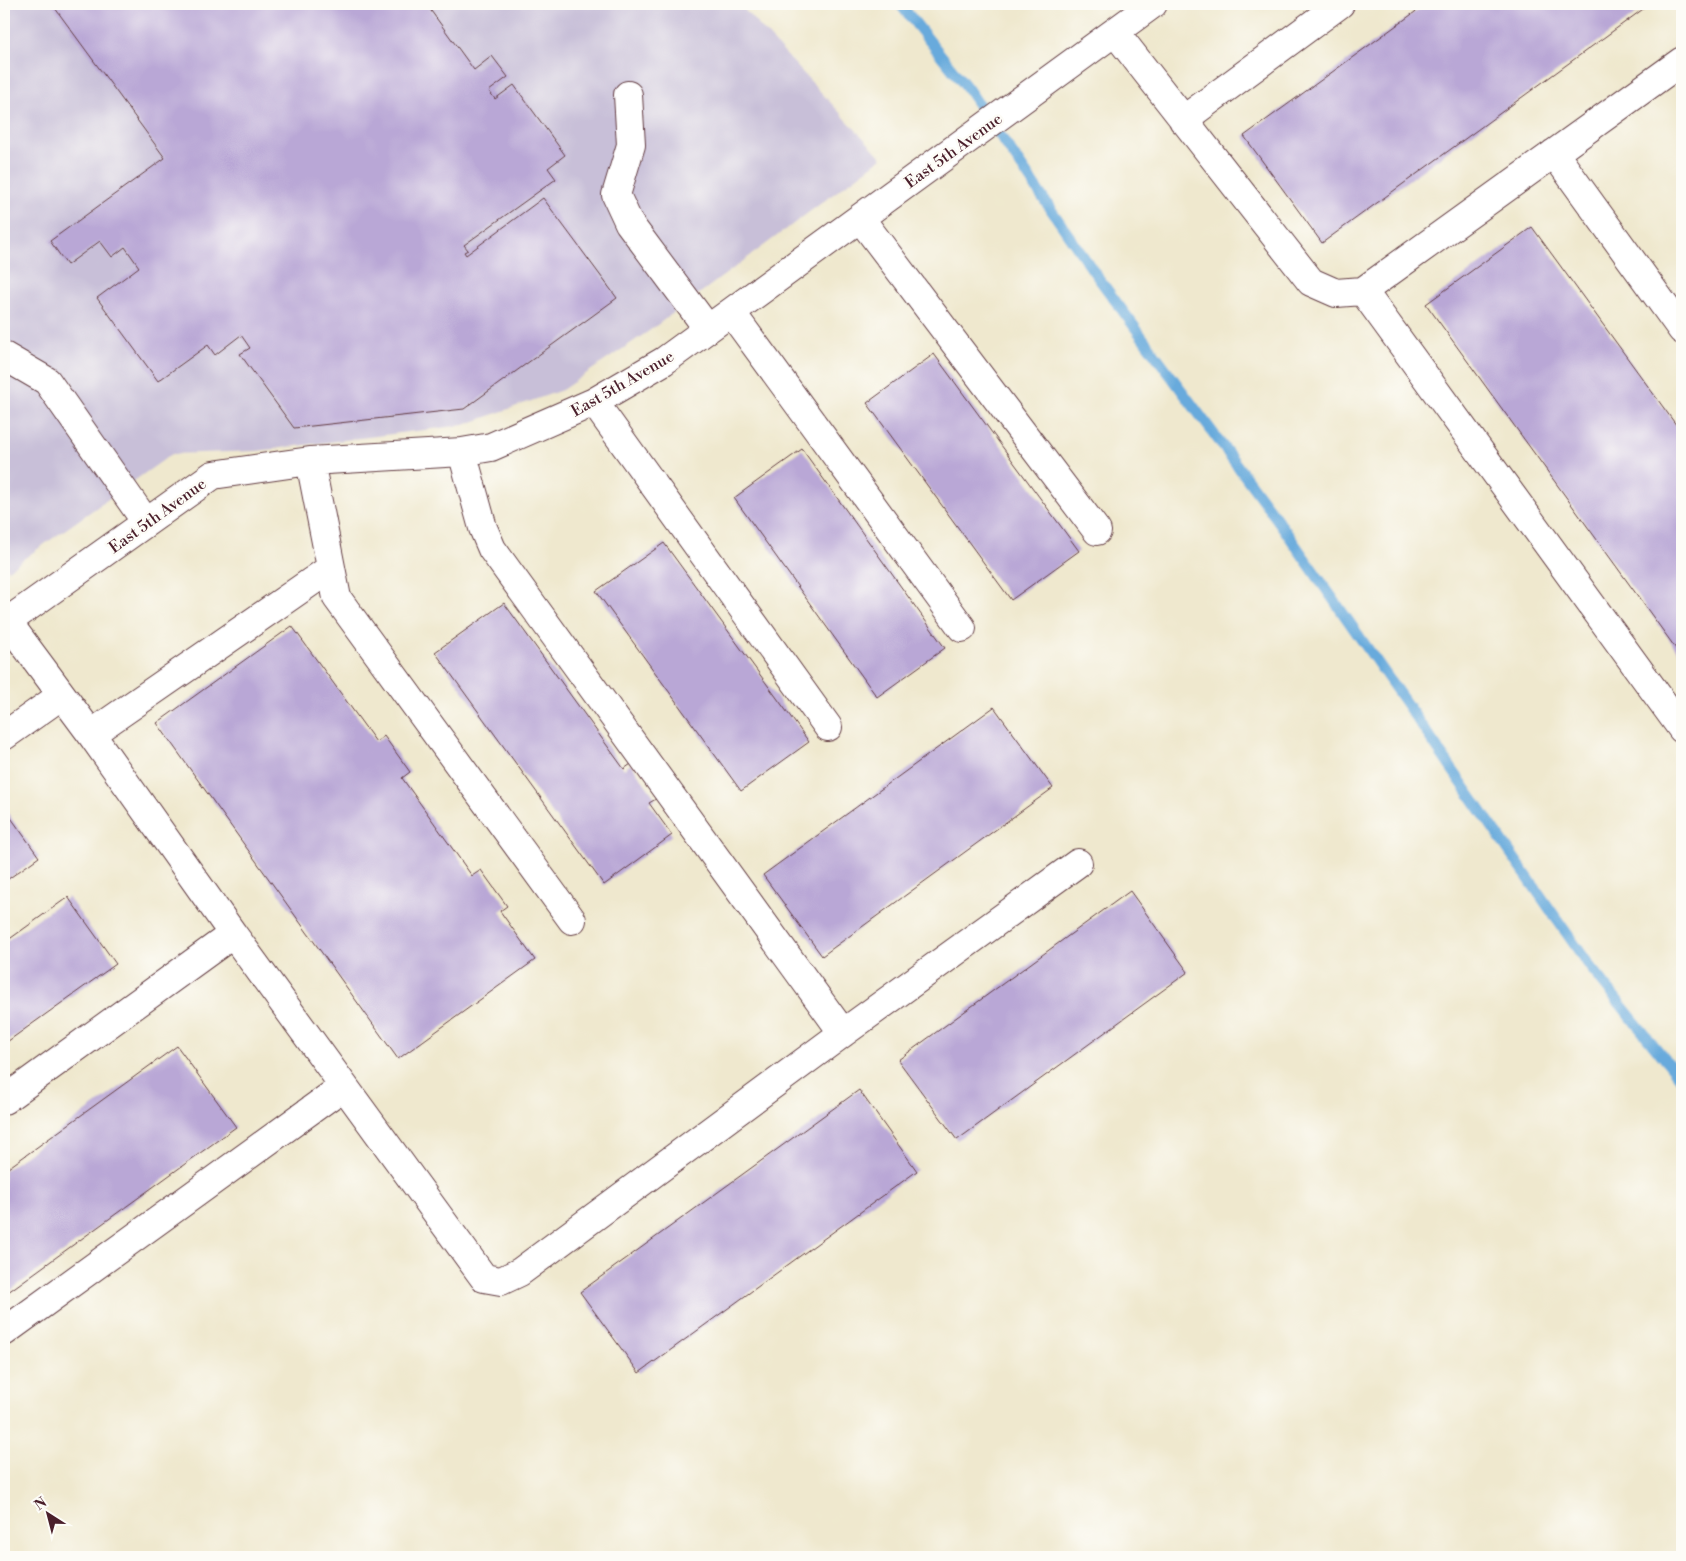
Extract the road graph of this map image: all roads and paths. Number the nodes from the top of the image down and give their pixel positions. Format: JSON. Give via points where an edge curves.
{"nodes":[{"id":1,"x":1153,"y":4,"type":"edge"},
{"id":2,"x":1340,"y":4,"type":"edge"},
{"id":3,"x":1115,"y":32,"type":"junction"},
{"id":4,"x":1682,"y":61,"type":"edge"},
{"id":5,"x":628,"y":95,"type":"dead end"},
{"id":6,"x":1183,"y":120,"type":"junction"},
{"id":7,"x":1554,"y":154,"type":"junction"},
{"id":8,"x":860,"y":218,"type":"junction"},
{"id":9,"x":1363,"y":291,"type":"junction"},
{"id":10,"x":731,"y":312,"type":"junction"},
{"id":11,"x":708,"y":329,"type":"junction"},
{"id":12,"x":1682,"y":330,"type":"edge"},
{"id":13,"x":4,"y":356,"type":"edge"},
{"id":14,"x":594,"y":402,"type":"junction"},
{"id":15,"x":462,"y":452,"type":"junction"},
{"id":16,"x":310,"y":461,"type":"junction"},
{"id":17,"x":146,"y":522,"type":"junction"},
{"id":18,"x":1097,"y":530,"type":"dead end"},
{"id":19,"x":331,"y":568,"type":"junction"},
{"id":20,"x":5,"y":622,"type":"edge"},
{"id":21,"x":962,"y":628,"type":"dead end"},
{"id":22,"x":62,"y":695,"type":"junction"},
{"id":23,"x":828,"y":727,"type":"dead end"},
{"id":24,"x":1682,"y":729,"type":"edge"},
{"id":25,"x":91,"y":734,"type":"junction"},
{"id":26,"x":4,"y":736,"type":"edge"},
{"id":27,"x":1078,"y":863,"type":"dead end"},
{"id":28,"x":572,"y":920,"type":"dead end"},
{"id":29,"x":233,"y":934,"type":"junction"},
{"id":30,"x":843,"y":1034,"type":"junction"},
{"id":31,"x":344,"y":1086,"type":"junction"},
{"id":32,"x":4,"y":1100,"type":"edge"},
{"id":33,"x":4,"y":1332,"type":"edge"}],
"edges":[{"from":1,"to":3,"type":"street","name":"East 5th Avenue"},
{"from":2,"to":6,"type":"street"},
{"from":3,"to":6,"type":"street"},
{"from":3,"to":8,"type":"street","name":"East 5th Avenue"},
{"from":4,"to":7,"type":"street"},
{"from":5,"to":11,"type":"street","via":[[631,145],[616,195],[629,224]]},
{"from":6,"to":9,"type":"street","via":[[1310,282],[1336,294]]},
{"from":7,"to":9,"type":"street"},
{"from":7,"to":12,"type":"street"},
{"from":8,"to":10,"type":"street","name":"East 5th Avenue"},
{"from":8,"to":18,"type":"street"},
{"from":9,"to":24,"type":"street"},
{"from":10,"to":11,"type":"street","name":"East 5th Avenue"},
{"from":10,"to":21,"type":"street"},
{"from":11,"to":14,"type":"street","name":"East 5th Avenue","via":[[664,361]]},
{"from":13,"to":17,"type":"street","via":[[47,381]]},
{"from":14,"to":15,"type":"street","name":"East 5th Avenue","via":[[491,447]]},
{"from":14,"to":23,"type":"street"},
{"from":15,"to":16,"type":"street","name":"East 5th Avenue"},
{"from":15,"to":30,"type":"street","via":[[492,549]]},
{"from":16,"to":17,"type":"street","name":"East 5th Avenue","via":[[213,475]]},
{"from":16,"to":19,"type":"street"},
{"from":17,"to":20,"type":"street","name":"East 5th Avenue"},
{"from":19,"to":25,"type":"street"},
{"from":19,"to":28,"type":"street","via":[[338,598]]},
{"from":20,"to":22,"type":"street"},
{"from":22,"to":25,"type":"street"},
{"from":22,"to":26,"type":"street"},
{"from":25,"to":29,"type":"street"},
{"from":27,"to":30,"type":"street"},
{"from":29,"to":31,"type":"street"},
{"from":29,"to":32,"type":"street"},
{"from":30,"to":31,"type":"street","via":[[520,1272],[502,1280],[484,1278]]},
{"from":31,"to":33,"type":"street"}]}
